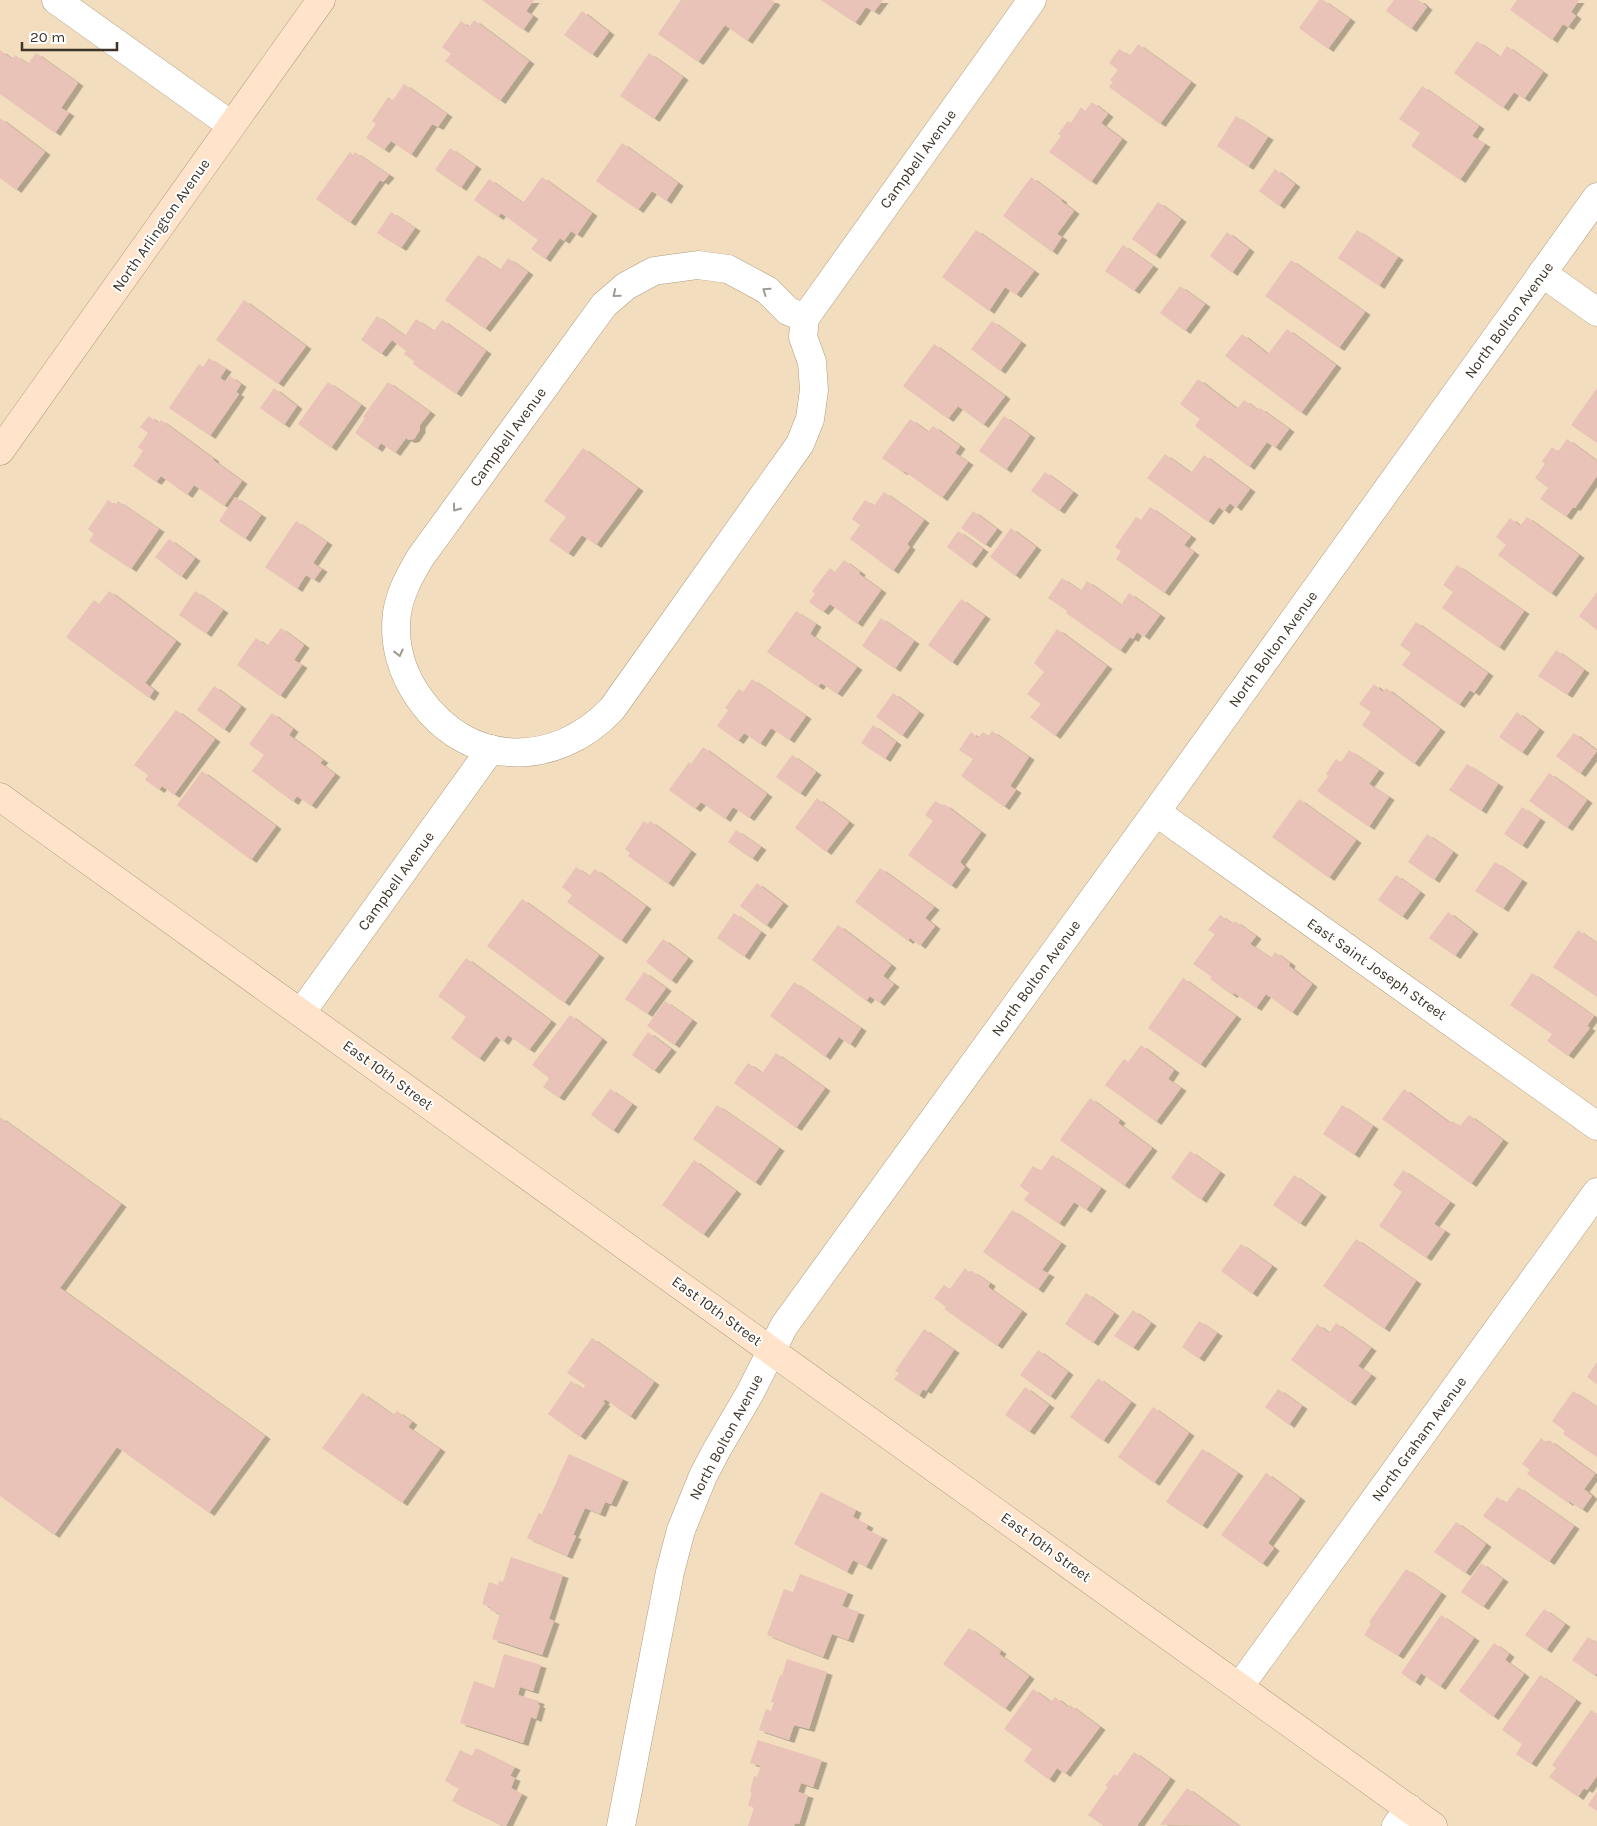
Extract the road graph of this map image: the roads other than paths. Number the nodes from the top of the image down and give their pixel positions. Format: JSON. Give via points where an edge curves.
{"nodes":[{"id":1,"x":56,"y":0,"type":"edge"},
{"id":2,"x":321,"y":0,"type":"edge"},
{"id":3,"x":1032,"y":0,"type":"edge"},
{"id":4,"x":231,"y":125,"type":"junction"},
{"id":5,"x":1597,"y":197,"type":"edge"},
{"id":6,"x":1542,"y":273,"type":"junction"},
{"id":7,"x":1597,"y":312,"type":"edge"},
{"id":8,"x":805,"y":318,"type":"junction"},
{"id":9,"x":0,"y":451,"type":"edge"},
{"id":10,"x":491,"y":749,"type":"junction"},
{"id":11,"x":0,"y":797,"type":"edge"},
{"id":12,"x":1156,"y":812,"type":"junction"},
{"id":13,"x":301,"y":1013,"type":"junction"},
{"id":14,"x":1597,"y":1126,"type":"edge"},
{"id":15,"x":1597,"y":1192,"type":"edge"},
{"id":16,"x":771,"y":1350,"type":"junction"},
{"id":17,"x":1240,"y":1686,"type":"junction"},
{"id":18,"x":1402,"y":1817,"type":"edge"},
{"id":19,"x":621,"y":1826,"type":"edge"},
{"id":20,"x":1434,"y":1826,"type":"edge"}],
"edges":[{"from":1,"to":4,"type":"street"},
{"from":2,"to":4,"type":"main road","name":"North Arlington Avenue"},
{"from":3,"to":8,"type":"street","name":"Campbell Avenue"},
{"from":4,"to":9,"type":"main road","name":"North Arlington Avenue"},
{"from":5,"to":6,"type":"street","name":"North Bolton Avenue"},
{"from":6,"to":7,"type":"street"},
{"from":6,"to":12,"type":"street","name":"North Bolton Avenue"},
{"from":8,"to":10,"type":"street","name":"Campbell Avenue","via":[[803,337],[812,362],[814,390],[810,419],[800,444],[612,710],[578,738],[550,749],[520,753]]},
{"from":8,"to":10,"type":"street","name":"Campbell Avenue","one_way":true,"via":[[788,311],[767,290],[728,269],[698,265],[654,271],[614,295],[595,316],[420,558],[405,585],[397,614],[397,644],[404,673],[428,711],[462,740]]},
{"from":10,"to":13,"type":"street","name":"Campbell Avenue"},
{"from":11,"to":13,"type":"main road","name":"East 10th Street"},
{"from":12,"to":14,"type":"street","name":"East Saint Joseph Street"},
{"from":12,"to":16,"type":"street","name":"North Bolton Avenue","via":[[790,1317]]},
{"from":13,"to":16,"type":"main road","name":"East 10th Street"},
{"from":15,"to":17,"type":"street","name":"North Graham Avenue"},
{"from":16,"to":17,"type":"main road","name":"East 10th Street"},
{"from":16,"to":19,"type":"street","name":"North Bolton Avenue","via":[[703,1476],[681,1530]]},
{"from":17,"to":18,"type":"main road","name":"East 10th Street"},
{"from":18,"to":20,"type":"main road","name":"East 10th Street"}]}
